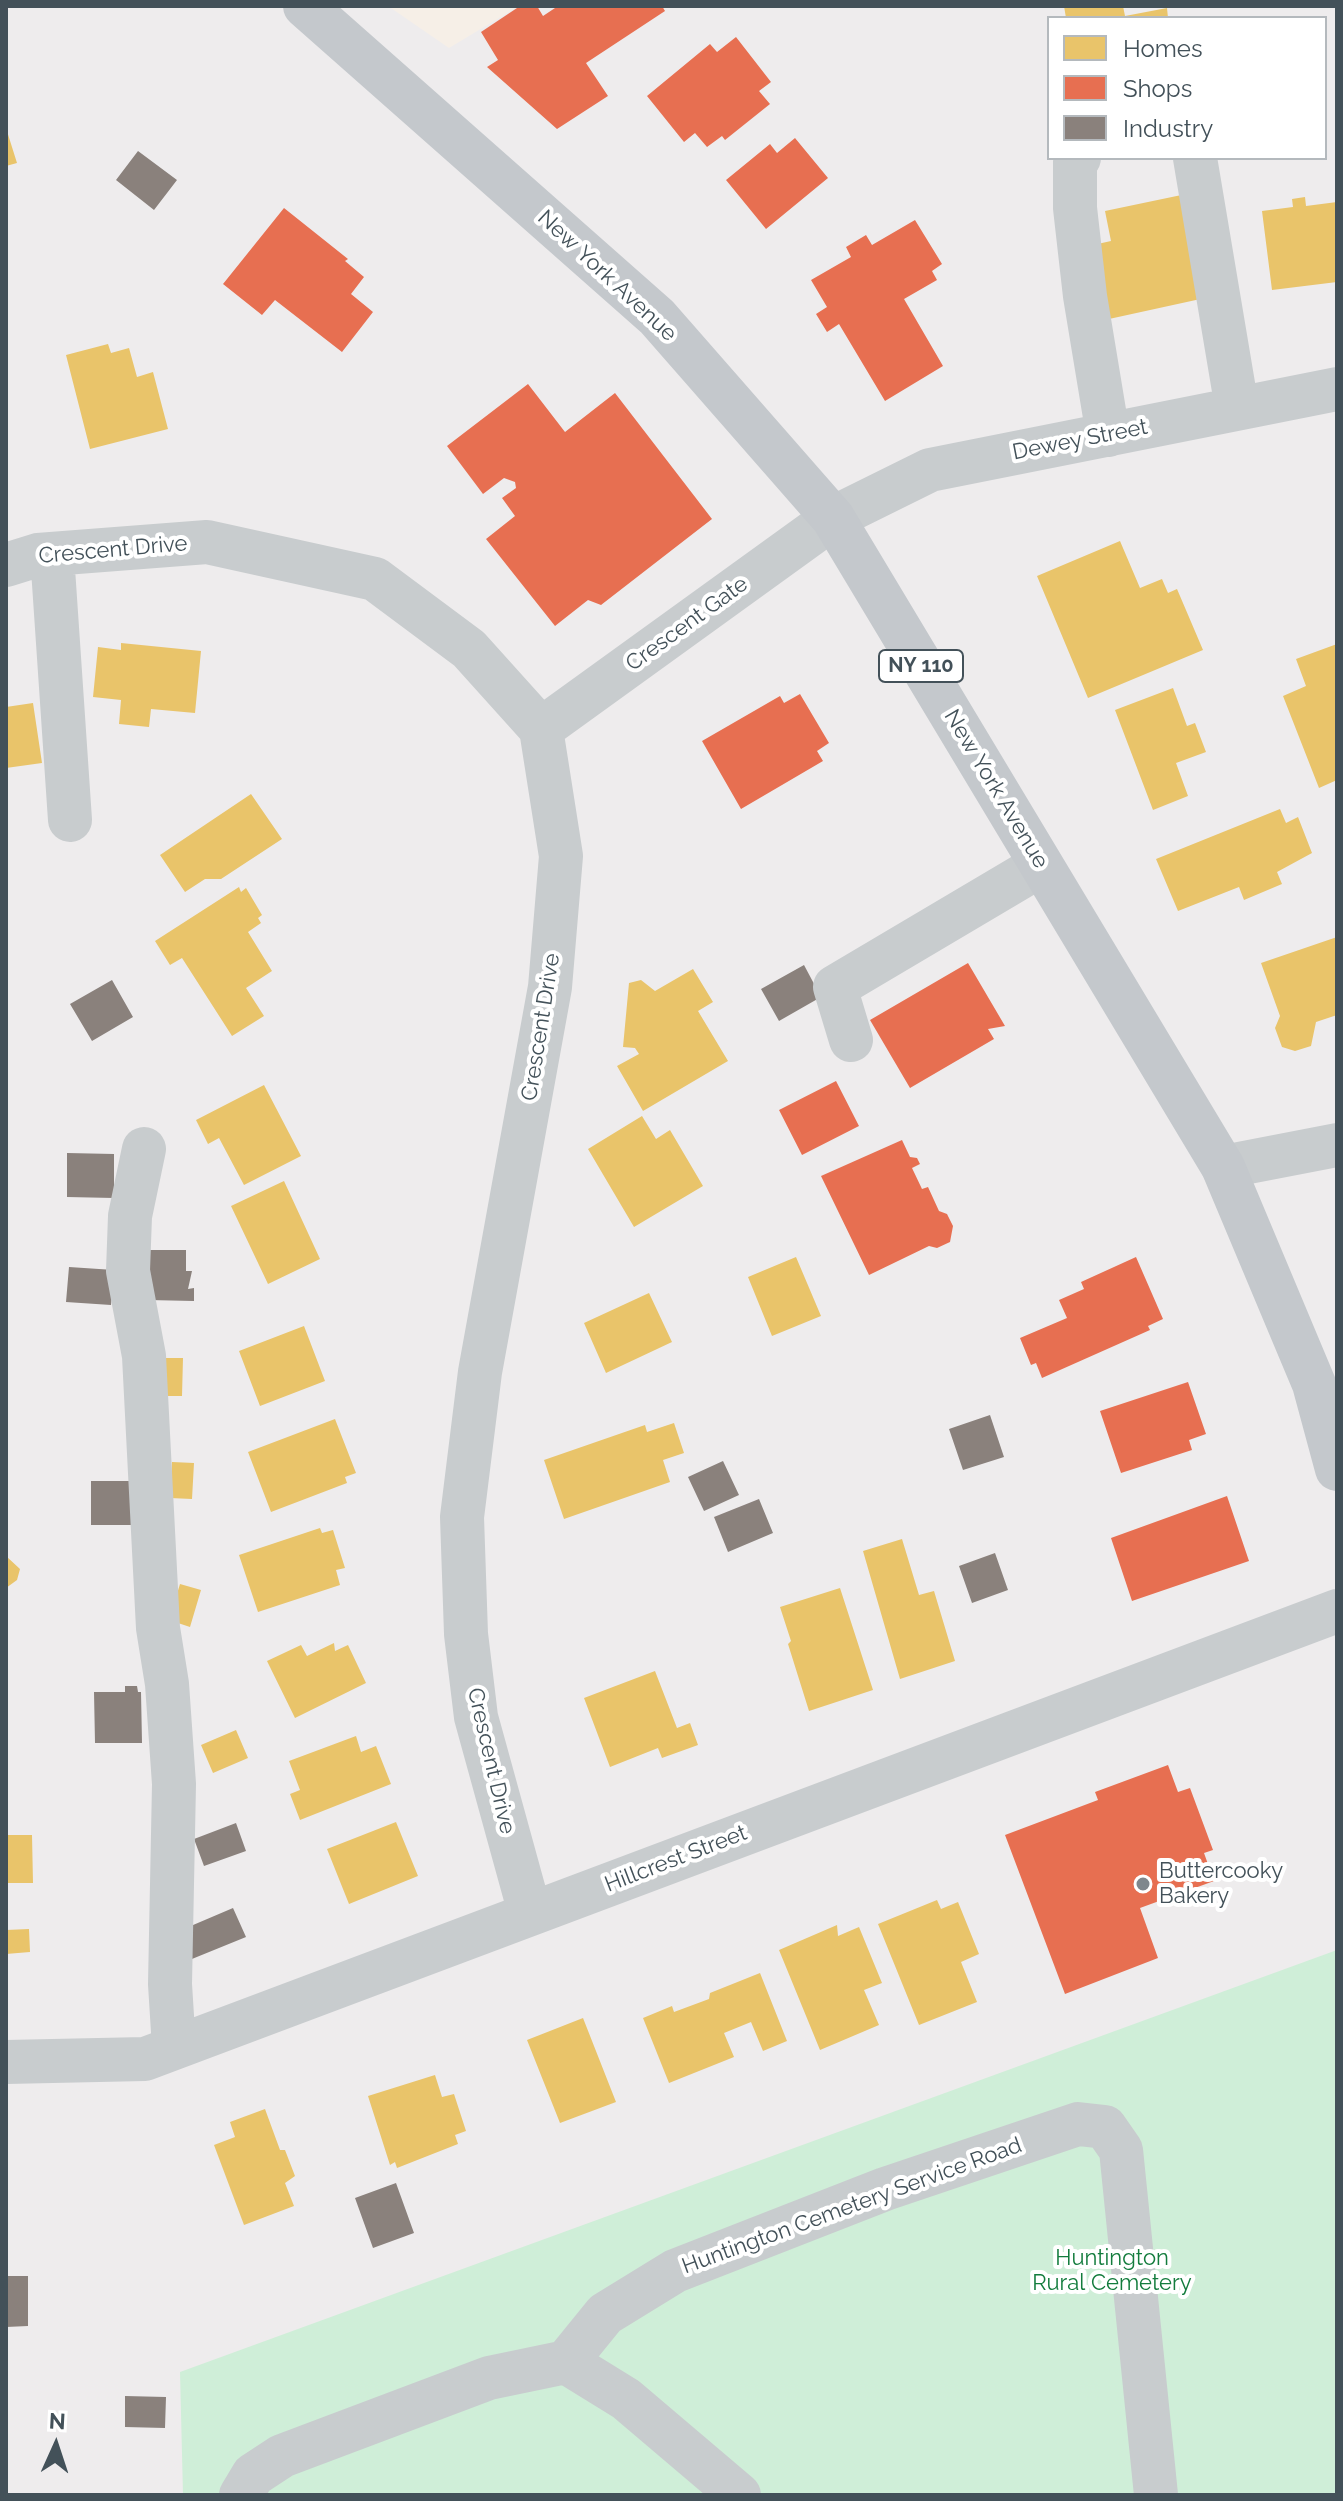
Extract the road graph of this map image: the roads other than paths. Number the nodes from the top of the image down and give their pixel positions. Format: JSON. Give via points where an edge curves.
{"nodes":[{"id":1,"x":305,"y":6,"type":"edge"},
{"id":2,"x":1077,"y":160,"type":"edge"},
{"id":3,"x":1195,"y":160,"type":"edge"},
{"id":4,"x":1337,"y":389,"type":"edge"},
{"id":5,"x":1237,"y":408,"type":"junction"},
{"id":6,"x":1108,"y":435,"type":"junction"},
{"id":7,"x":833,"y":518,"type":"junction"},
{"id":8,"x":52,"y":554,"type":"junction"},
{"id":9,"x":6,"y":565,"type":"edge"},
{"id":10,"x":541,"y":729,"type":"junction"},
{"id":11,"x":70,"y":820,"type":"dead end"},
{"id":12,"x":1041,"y":865,"type":"junction"},
{"id":13,"x":851,"y":1040,"type":"dead end"},
{"id":14,"x":1337,"y":1145,"type":"edge"},
{"id":15,"x":144,"y":1149,"type":"dead end"},
{"id":16,"x":1223,"y":1167,"type":"junction"},
{"id":17,"x":1325,"y":1382,"type":"edge"},
{"id":18,"x":1337,"y":1469,"type":"edge"},
{"id":19,"x":1337,"y":1611,"type":"edge"},
{"id":20,"x":530,"y":1913,"type":"junction"},
{"id":21,"x":174,"y":2048,"type":"junction"},
{"id":22,"x":6,"y":2062,"type":"edge"},
{"id":23,"x":566,"y":2362,"type":"junction"},
{"id":24,"x":241,"y":2495,"type":"edge"},
{"id":25,"x":739,"y":2495,"type":"edge"},
{"id":26,"x":1156,"y":2495,"type":"edge"}],
"edges":[{"from":1,"to":7,"type":"main road","name":"New York Avenue","number":"NY 110","via":[[657,317]]},
{"from":2,"to":6,"type":"street","via":[[1075,208]]},
{"from":3,"to":5,"type":"street"},
{"from":4,"to":5,"type":"street","name":"Dewey Street"},
{"from":5,"to":6,"type":"street","name":"Dewey Street"},
{"from":6,"to":7,"type":"street","name":"Dewey Street","via":[[930,470]]},
{"from":7,"to":10,"type":"street","name":"Crescent Gate"},
{"from":7,"to":12,"type":"main road","name":"New York Avenue","number":"NY 110"},
{"from":8,"to":9,"type":"street","name":"Crescent Drive"},
{"from":8,"to":10,"type":"street","name":"Crescent Drive","via":[[207,542],[375,579],[469,649]]},
{"from":8,"to":11,"type":"street"},
{"from":10,"to":20,"type":"street","name":"Crescent Drive","via":[[561,856],[550,987],[480,1372],[462,1517],[466,1634],[476,1717]]},
{"from":12,"to":13,"type":"street","via":[[835,987]]},
{"from":12,"to":16,"type":"main road","name":"New York Avenue","number":"NY 110"},
{"from":14,"to":16,"type":"street"},
{"from":15,"to":21,"type":"street","via":[[130,1216],[128,1271],[144,1356],[158,1628],[174,1784]]},
{"from":16,"to":17,"type":"main road","name":"New York Avenue","number":"NY 110"},
{"from":17,"to":18,"type":"main road","name":"New York Avenue","number":"NY 110"},
{"from":19,"to":20,"type":"street","name":"Hillcrest Street"},
{"from":20,"to":21,"type":"street","name":"Hillcrest Street"},
{"from":21,"to":22,"type":"street","name":"Hillcrest Street","via":[[145,2059]]},
{"from":23,"to":24,"type":"street","via":[[489,2378],[282,2456],[253,2475]]},
{"from":23,"to":25,"type":"street","via":[[626,2399]]},
{"from":23,"to":26,"type":"street","name":"Huntington Cemetery Service Road","via":[[605,2314],[675,2271],[885,2189],[1049,2133],[1078,2124],[1105,2127],[1121,2150]]}]}
